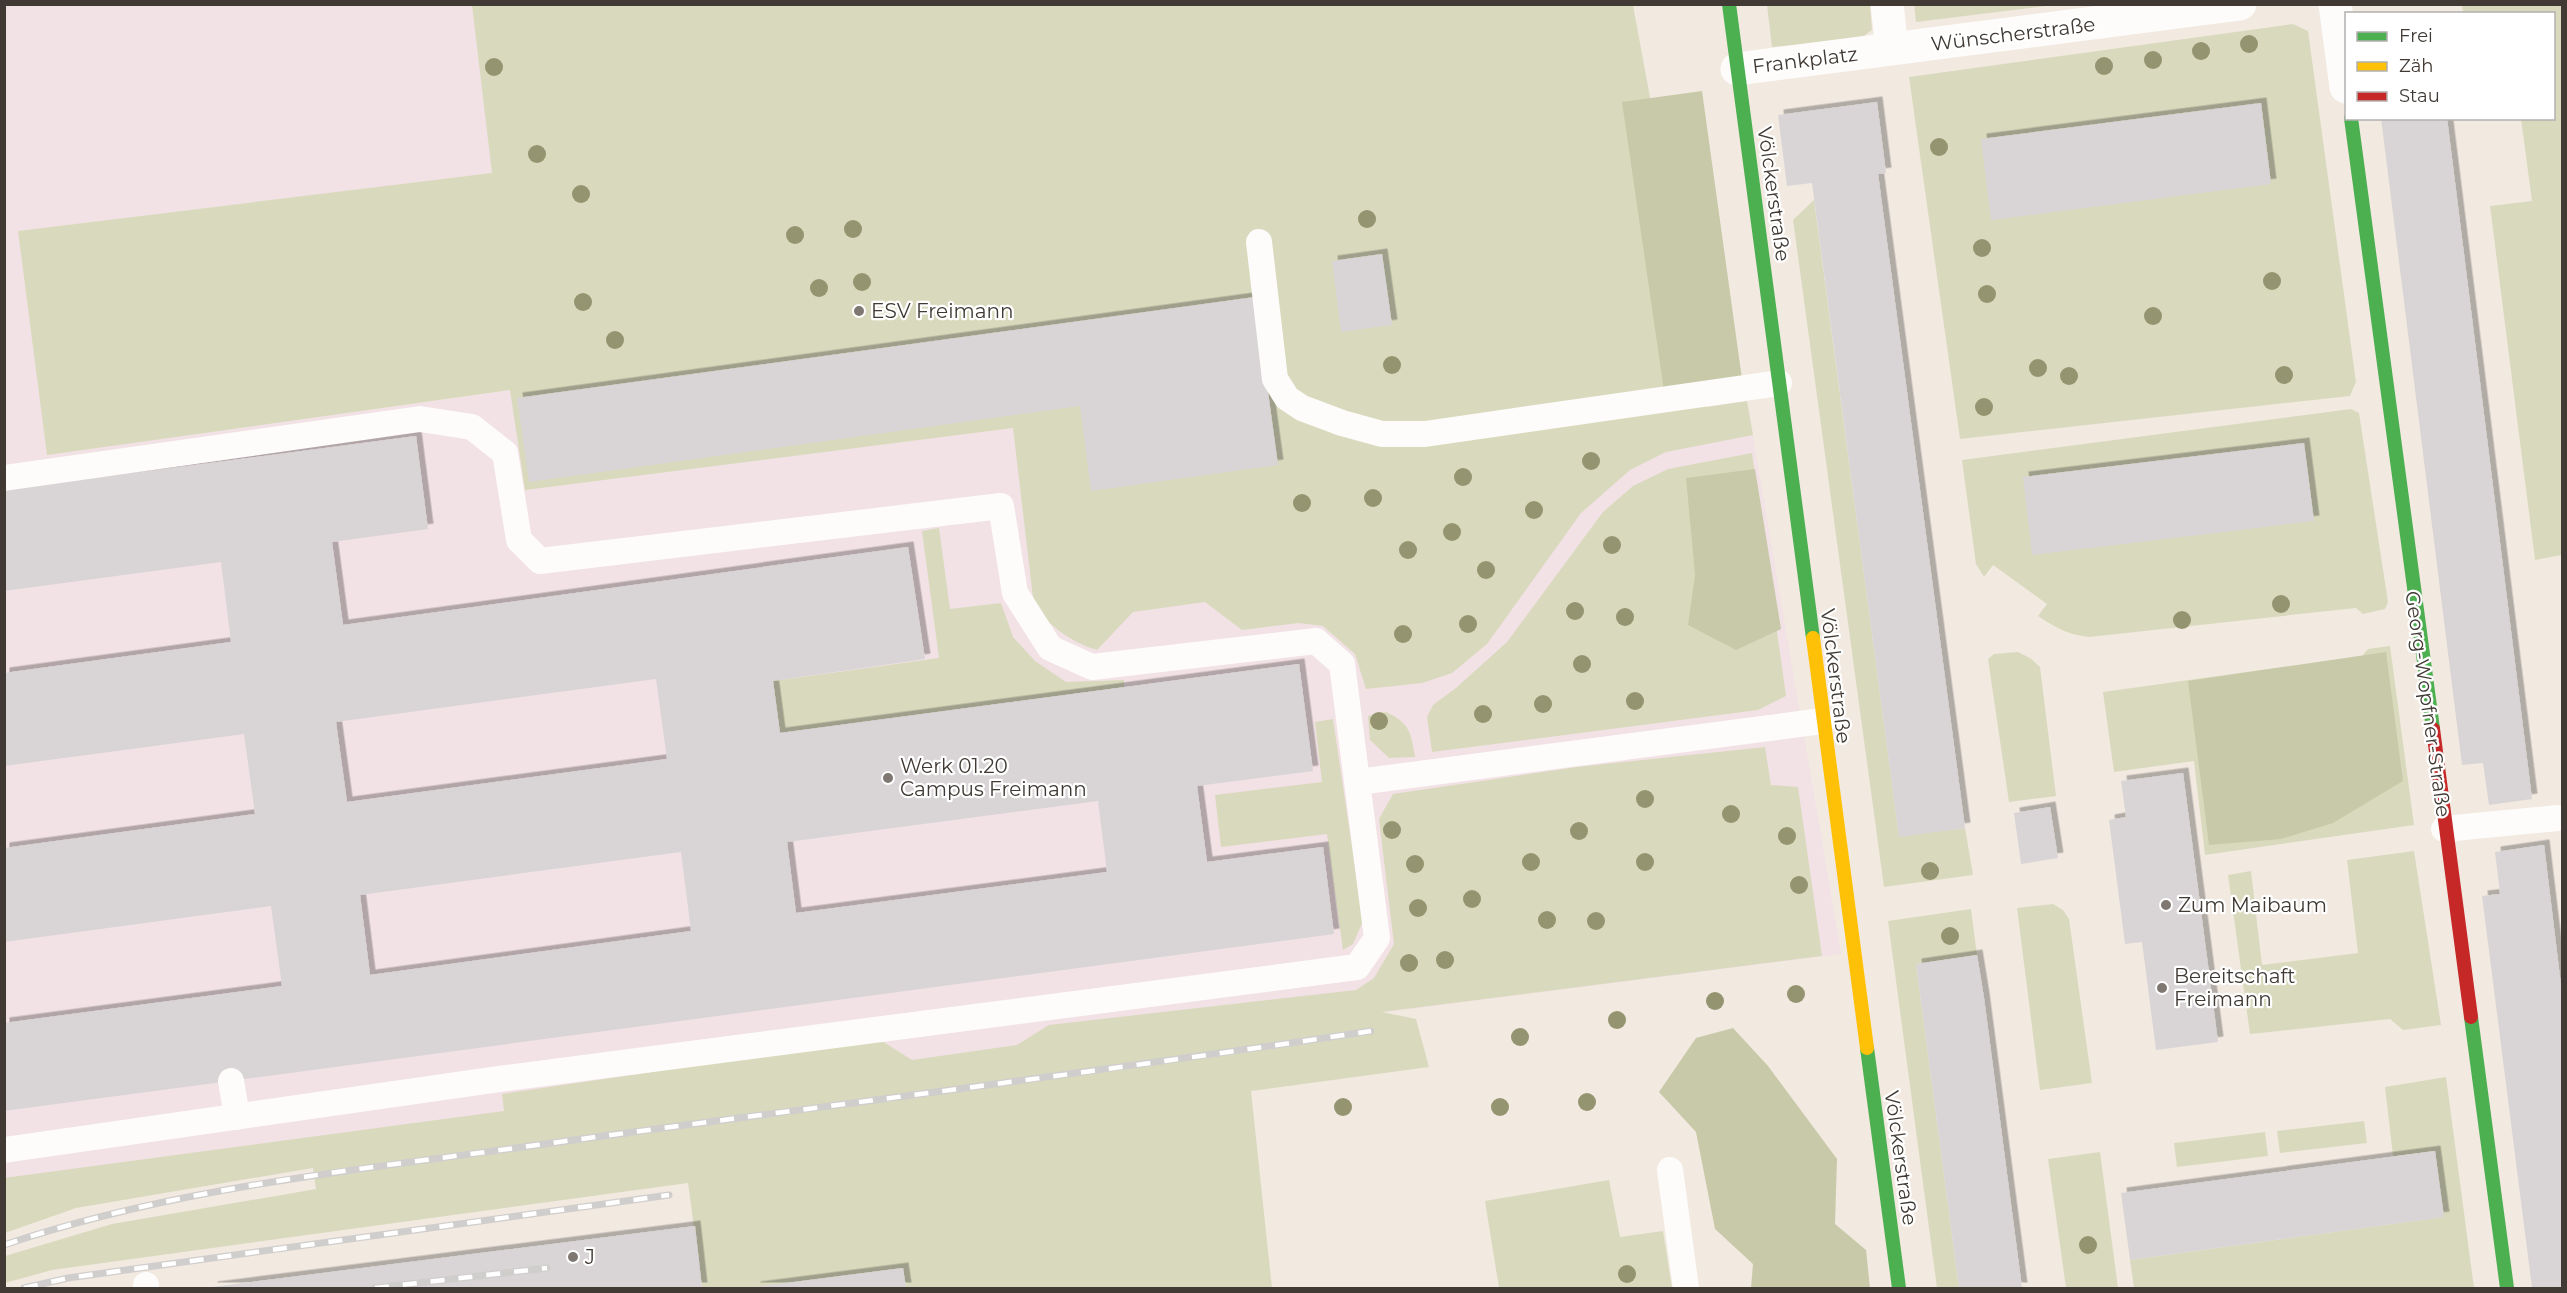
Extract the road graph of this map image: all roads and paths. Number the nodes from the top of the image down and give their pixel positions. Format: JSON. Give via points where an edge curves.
{"nodes":[{"id":1,"x":1729,"y":4,"type":"edge"},
{"id":2,"x":1887,"y":4,"type":"edge"},
{"id":3,"x":2240,"y":4,"type":"edge"},
{"id":4,"x":2335,"y":4,"type":"edge"},
{"id":5,"x":1892,"y":49,"type":"junction"},
{"id":6,"x":1737,"y":69,"type":"junction"},
{"id":7,"x":2345,"y":79,"type":"edge"},
{"id":8,"x":2351,"y":120,"type":"edge"},
{"id":9,"x":1259,"y":242,"type":"dead end"},
{"id":10,"x":1779,"y":383,"type":"junction"},
{"id":11,"x":4,"y":478,"type":"edge"},
{"id":12,"x":1822,"y":721,"type":"junction"},
{"id":13,"x":1358,"y":782,"type":"junction"},
{"id":14,"x":2558,"y":818,"type":"dead end"},
{"id":15,"x":2445,"y":829,"type":"junction"},
{"id":16,"x":231,"y":1081,"type":"dead end"},
{"id":17,"x":237,"y":1117,"type":"junction"},
{"id":18,"x":4,"y":1150,"type":"edge"},
{"id":19,"x":1670,"y":1170,"type":"dead end"},
{"id":20,"x":1686,"y":1288,"type":"edge"},
{"id":21,"x":1899,"y":1288,"type":"edge"},
{"id":22,"x":2507,"y":1288,"type":"edge"}],
"edges":[{"from":1,"to":6,"type":"street","name":"Frankplatz"},
{"from":2,"to":5,"type":"street"},
{"from":3,"to":5,"type":"street","name":"Wünscherstraße"},
{"from":4,"to":7,"type":"street"},
{"from":5,"to":6,"type":"street","name":"Frankplatz"},
{"from":6,"to":10,"type":"street","name":"Völckerstraße"},
{"from":8,"to":15,"type":"street","name":"Georg-Wopfner-Straße"},
{"from":9,"to":10,"type":"lane","via":[[1275,379],[1280,389],[1302,408],[1382,434],[1425,434]]},
{"from":10,"to":12,"type":"street","name":"Völckerstraße"},
{"from":11,"to":13,"type":"lane","via":[[420,419],[472,428],[505,453],[519,540],[540,561],[1001,506],[1015,593],[1050,648],[1092,667],[1316,641],[1342,664]]},
{"from":12,"to":13,"type":"lane"},
{"from":12,"to":21,"type":"street","name":"Völckerstraße"},
{"from":13,"to":17,"type":"lane","via":[[1377,938],[1357,966],[499,1078]]},
{"from":14,"to":15,"type":"lane"},
{"from":15,"to":22,"type":"street","name":"Georg-Wopfner-Straße"},
{"from":16,"to":17,"type":"lane"},
{"from":17,"to":18,"type":"lane"},
{"from":19,"to":20,"type":"lane"}]}
